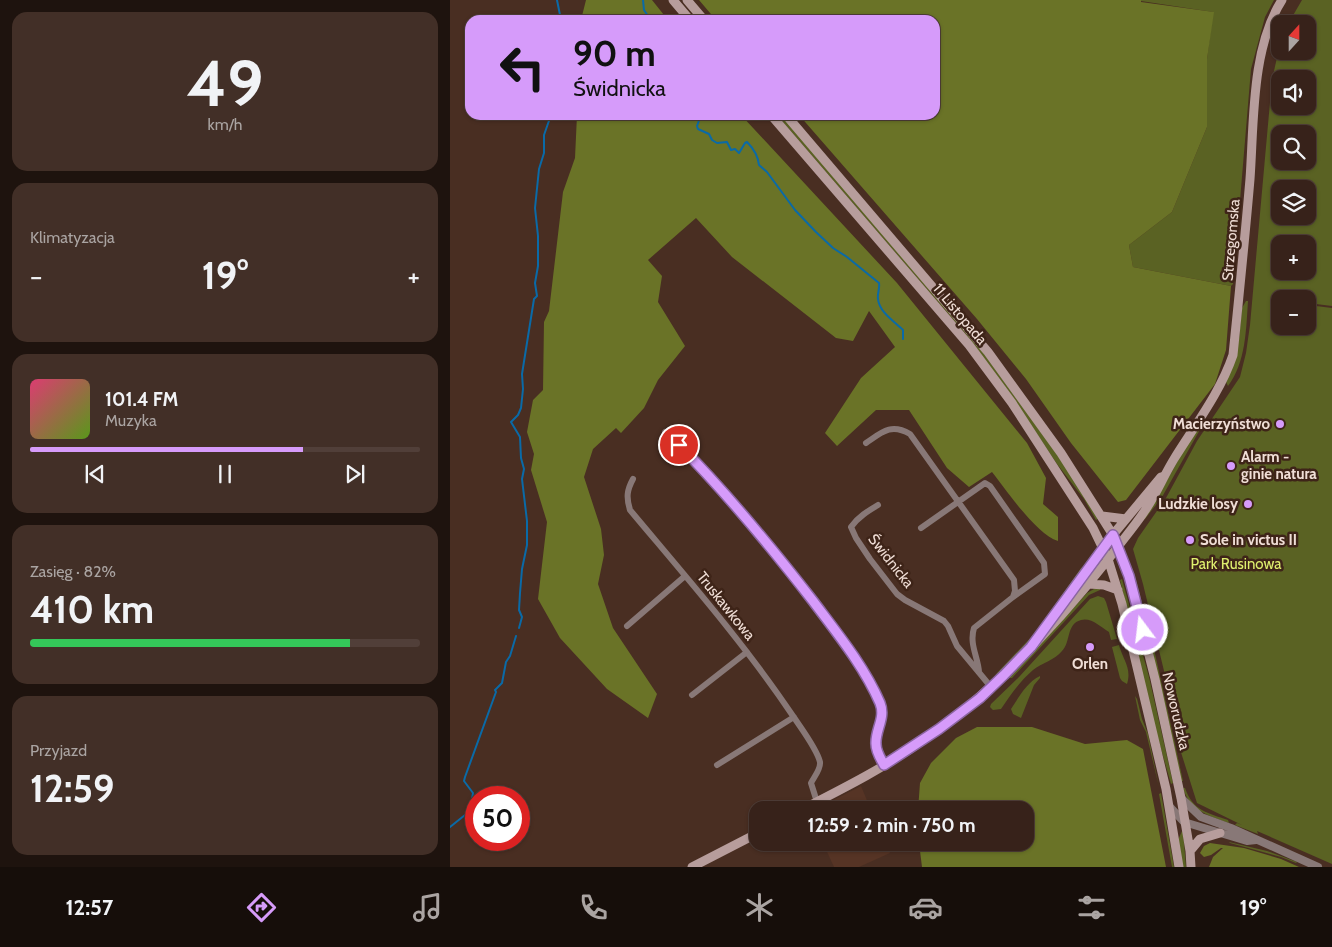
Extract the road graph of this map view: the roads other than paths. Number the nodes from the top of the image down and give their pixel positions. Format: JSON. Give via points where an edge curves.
{"nodes":[{"id":1,"x":673,"y":0,"type":"edge"},
{"id":2,"x":687,"y":0,"type":"edge"},
{"id":3,"x":1282,"y":0,"type":"edge"},
{"id":4,"x":686,"y":15,"type":"edge"},
{"id":5,"x":700,"y":15,"type":"edge"},
{"id":6,"x":776,"y":120,"type":"edge"},
{"id":7,"x":790,"y":120,"type":"edge"},
{"id":8,"x":664,"y":432,"type":"dead end"},
{"id":9,"x":866,"y":443,"type":"dead end"},
{"id":10,"x":1167,"y":470,"type":"junction"},
{"id":11,"x":633,"y":479,"type":"dead end"},
{"id":12,"x":958,"y":502,"type":"junction"},
{"id":13,"x":878,"y":505,"type":"dead end"},
{"id":14,"x":1102,"y":516,"type":"junction"},
{"id":15,"x":1126,"y":519,"type":"junction"},
{"id":16,"x":921,"y":528,"type":"dead end"},
{"id":17,"x":1113,"y":535,"type":"junction"},
{"id":18,"x":1118,"y":546,"type":"junction"},
{"id":19,"x":1103,"y":548,"type":"junction"},
{"id":20,"x":1108,"y":559,"type":"junction"},
{"id":21,"x":685,"y":576,"type":"junction"},
{"id":22,"x":1089,"y":584,"type":"junction"},
{"id":23,"x":1118,"y":590,"type":"junction"},
{"id":24,"x":1013,"y":597,"type":"junction"},
{"id":25,"x":627,"y":626,"type":"dead end"},
{"id":26,"x":1031,"y":647,"type":"junction"},
{"id":27,"x":747,"y":652,"type":"junction"},
{"id":28,"x":979,"y":672,"type":"junction"},
{"id":29,"x":991,"y":687,"type":"junction"},
{"id":30,"x":692,"y":695,"type":"dead end"},
{"id":31,"x":794,"y":717,"type":"junction"},
{"id":32,"x":717,"y":765,"type":"dead end"},
{"id":33,"x":884,"y":765,"type":"junction"},
{"id":34,"x":1181,"y":798,"type":"junction"},
{"id":35,"x":817,"y":801,"type":"edge"},
{"id":36,"x":819,"y":801,"type":"edge"},
{"id":37,"x":1170,"y":807,"type":"junction"},
{"id":38,"x":1201,"y":817,"type":"junction"},
{"id":39,"x":1184,"y":822,"type":"junction"},
{"id":40,"x":1220,"y":833,"type":"junction"},
{"id":41,"x":1174,"y":834,"type":"junction"},
{"id":42,"x":749,"y":838,"type":"edge"},
{"id":43,"x":1256,"y":840,"type":"junction"},
{"id":44,"x":1190,"y":851,"type":"junction"},
{"id":45,"x":692,"y":867,"type":"edge"},
{"id":46,"x":1179,"y":867,"type":"edge"},
{"id":47,"x":1191,"y":867,"type":"edge"},
{"id":48,"x":1318,"y":867,"type":"edge"}],
"edges":[{"from":1,"to":4,"type":"main road"},
{"from":2,"to":5,"type":"main road"},
{"from":3,"to":10,"type":"main road","name":"Strzegomska","via":[[1266,35],[1256,89],[1233,354],[1212,400]]},
{"from":6,"to":19,"type":"main road","name":"11 Listopada","via":[[969,345],[1012,403]]},
{"from":7,"to":14,"type":"main road","name":"11 Listopada","via":[[988,352]]},
{"from":8,"to":33,"type":"street","via":[[748,519],[840,636],[880,705],[882,719],[876,743]]},
{"from":9,"to":12,"type":"street","via":[[888,429],[910,434]]},
{"from":10,"to":15,"type":"main road","name":"Strzegomska"},
{"from":10,"to":18,"type":"main road","name":"Strzegomska","via":[[1157,492]]},
{"from":11,"to":21,"type":"street","name":"Truskawkowa","via":[[628,489],[630,510]]},
{"from":12,"to":16,"type":"street","name":"Świdnicka"},
{"from":12,"to":24,"type":"street","via":[[1014,580],[1016,591]]},
{"from":12,"to":24,"type":"street","name":"Świdnicka","via":[[985,484],[990,486],[1044,563],[1045,574]]},
{"from":13,"to":28,"type":"street","name":"Świdnicka","via":[[851,527],[856,538],[897,594],[944,621],[957,646]]},
{"from":14,"to":15,"type":"main road"},
{"from":14,"to":17,"type":"main road","name":"11 Listopada"},
{"from":15,"to":17,"type":"main road","name":"Strzegomska"},
{"from":17,"to":18,"type":"main road","name":"Noworudzka"},
{"from":17,"to":19,"type":"main road"},
{"from":18,"to":20,"type":"main road","name":"Strzegomska"},
{"from":18,"to":34,"type":"main road","name":"Noworudzka","via":[[1143,630]]},
{"from":19,"to":20,"type":"main road","name":"Noworudzka"},
{"from":19,"to":26,"type":"main road"},
{"from":20,"to":22,"type":"main road"},
{"from":20,"to":23,"type":"main road","name":"Noworudzka"},
{"from":21,"to":25,"type":"street","name":"Truskawkowa"},
{"from":21,"to":27,"type":"street","name":"Truskawkowa"},
{"from":22,"to":23,"type":"main road"},
{"from":22,"to":26,"type":"main road"},
{"from":23,"to":37,"type":"main road","name":"Noworudzka"},
{"from":24,"to":28,"type":"street","name":"Świdnicka","via":[[974,628],[972,648]]},
{"from":26,"to":29,"type":"main road"},
{"from":27,"to":30,"type":"street","name":"Truskawkowa"},
{"from":27,"to":31,"type":"street","name":"Truskawkowa"},
{"from":28,"to":29,"type":"street","name":"Świdnicka"},
{"from":29,"to":33,"type":"main road","via":[[934,733]]},
{"from":31,"to":32,"type":"street"},
{"from":31,"to":35,"type":"street","name":"Truskawkowa","via":[[820,762],[811,783]]},
{"from":33,"to":36,"type":"main road"},
{"from":34,"to":38,"type":"street"},
{"from":34,"to":39,"type":"main road","name":"Noworudzka"},
{"from":37,"to":39,"type":"street"},
{"from":37,"to":41,"type":"main road","name":"Noworudzka"},
{"from":38,"to":39,"type":"street"},
{"from":38,"to":43,"type":"street"},
{"from":39,"to":40,"type":"street"},
{"from":39,"to":41,"type":"street"},
{"from":39,"to":44,"type":"main road","name":"Noworudzka"},
{"from":40,"to":43,"type":"street","via":[[1247,841]]},
{"from":40,"to":44,"type":"main road","via":[[1200,839]]},
{"from":41,"to":46,"type":"main road","name":"Noworudzka"},
{"from":42,"to":45,"type":"main road"},
{"from":43,"to":48,"type":"street"},
{"from":44,"to":47,"type":"main road","name":"Noworudzka"}]}
